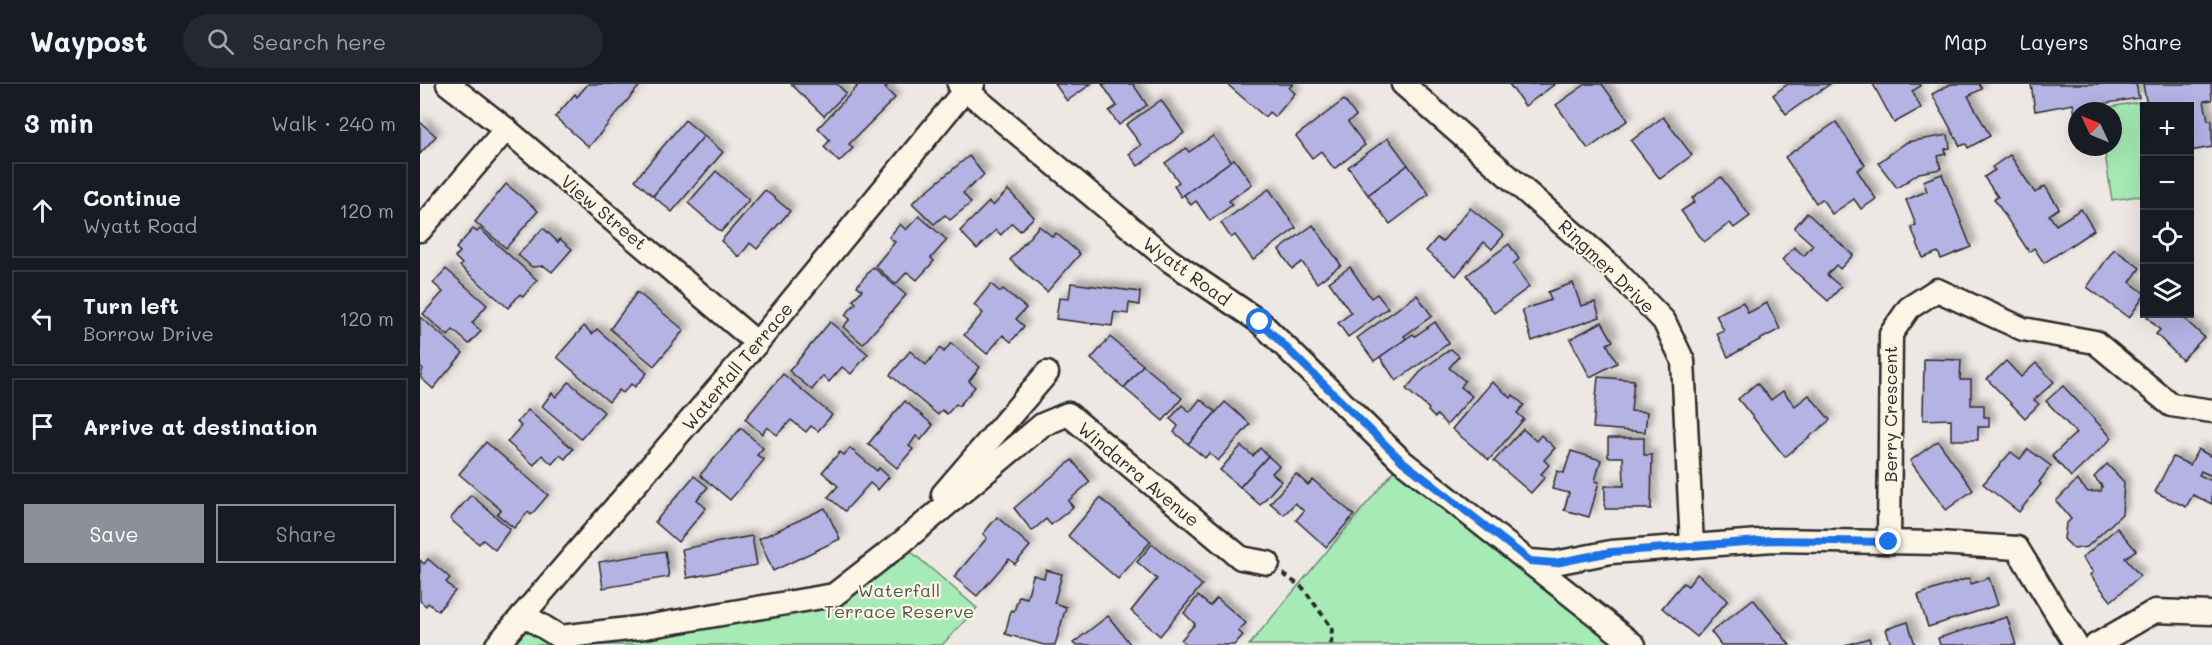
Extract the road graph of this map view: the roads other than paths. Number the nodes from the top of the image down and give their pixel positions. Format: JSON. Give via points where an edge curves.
{"nodes":[{"id":1,"x":448,"y":84,"type":"edge"},
{"id":2,"x":1403,"y":84,"type":"edge"},
{"id":3,"x":966,"y":86,"type":"edge"},
{"id":4,"x":506,"y":129,"type":"junction"},
{"id":5,"x":420,"y":230,"type":"edge"},
{"id":6,"x":757,"y":343,"type":"junction"},
{"id":7,"x":1047,"y":373,"type":"dead end"},
{"id":8,"x":2212,"y":411,"type":"edge"},
{"id":9,"x":1889,"y":542,"type":"junction"},
{"id":10,"x":901,"y":543,"type":"junction"},
{"id":11,"x":1692,"y":546,"type":"junction"},
{"id":12,"x":1530,"y":561,"type":"junction"},
{"id":13,"x":1268,"y":562,"type":"road end"},
{"id":14,"x":2212,"y":613,"type":"edge"},
{"id":15,"x":524,"y":615,"type":"junction"},
{"id":16,"x":646,"y":636,"type":"edge"},
{"id":17,"x":497,"y":645,"type":"edge"},
{"id":18,"x":1634,"y":645,"type":"edge"},
{"id":19,"x":2076,"y":645,"type":"edge"},
{"id":20,"x":2096,"y":645,"type":"edge"}],
"edges":[{"from":1,"to":4,"type":"street","name":"View Street"},
{"from":2,"to":11,"type":"street","name":"Ringmer Drive","via":[[1612,267],[1664,321],[1683,361]]},
{"from":3,"to":6,"type":"street","name":"Waterfall Terrace"},
{"from":3,"to":12,"type":"street","name":"Wyatt Road","via":[[1169,260],[1260,322],[1402,461]]},
{"from":4,"to":5,"type":"street"},
{"from":4,"to":6,"type":"street","name":"View Street"},
{"from":6,"to":15,"type":"street","name":"Waterfall Terrace"},
{"from":7,"to":10,"type":"street","name":"Windarra Avenue"},
{"from":8,"to":9,"type":"street","name":"Berry Crescent","via":[[2172,405],[2095,342],[2023,329],[1937,290],[1909,308],[1891,334]]},
{"from":9,"to":11,"type":"street","via":[[1773,540]]},
{"from":9,"to":19,"type":"street","via":[[2017,548]]},
{"from":10,"to":13,"type":"street","name":"Windarra Avenue","via":[[1042,425],[1068,414],[1241,558]]},
{"from":10,"to":16,"type":"street","name":"Windarra Avenue","via":[[834,595]]},
{"from":11,"to":12,"type":"street","via":[[1611,552],[1555,563]]},
{"from":12,"to":18,"type":"street","name":"Wyatt Road"},
{"from":14,"to":20,"type":"street","via":[[2155,611]]},
{"from":15,"to":16,"type":"street","name":"Windarra Avenue","via":[[560,637]]},
{"from":15,"to":17,"type":"street","name":"Waterfall Terrace"}]}
